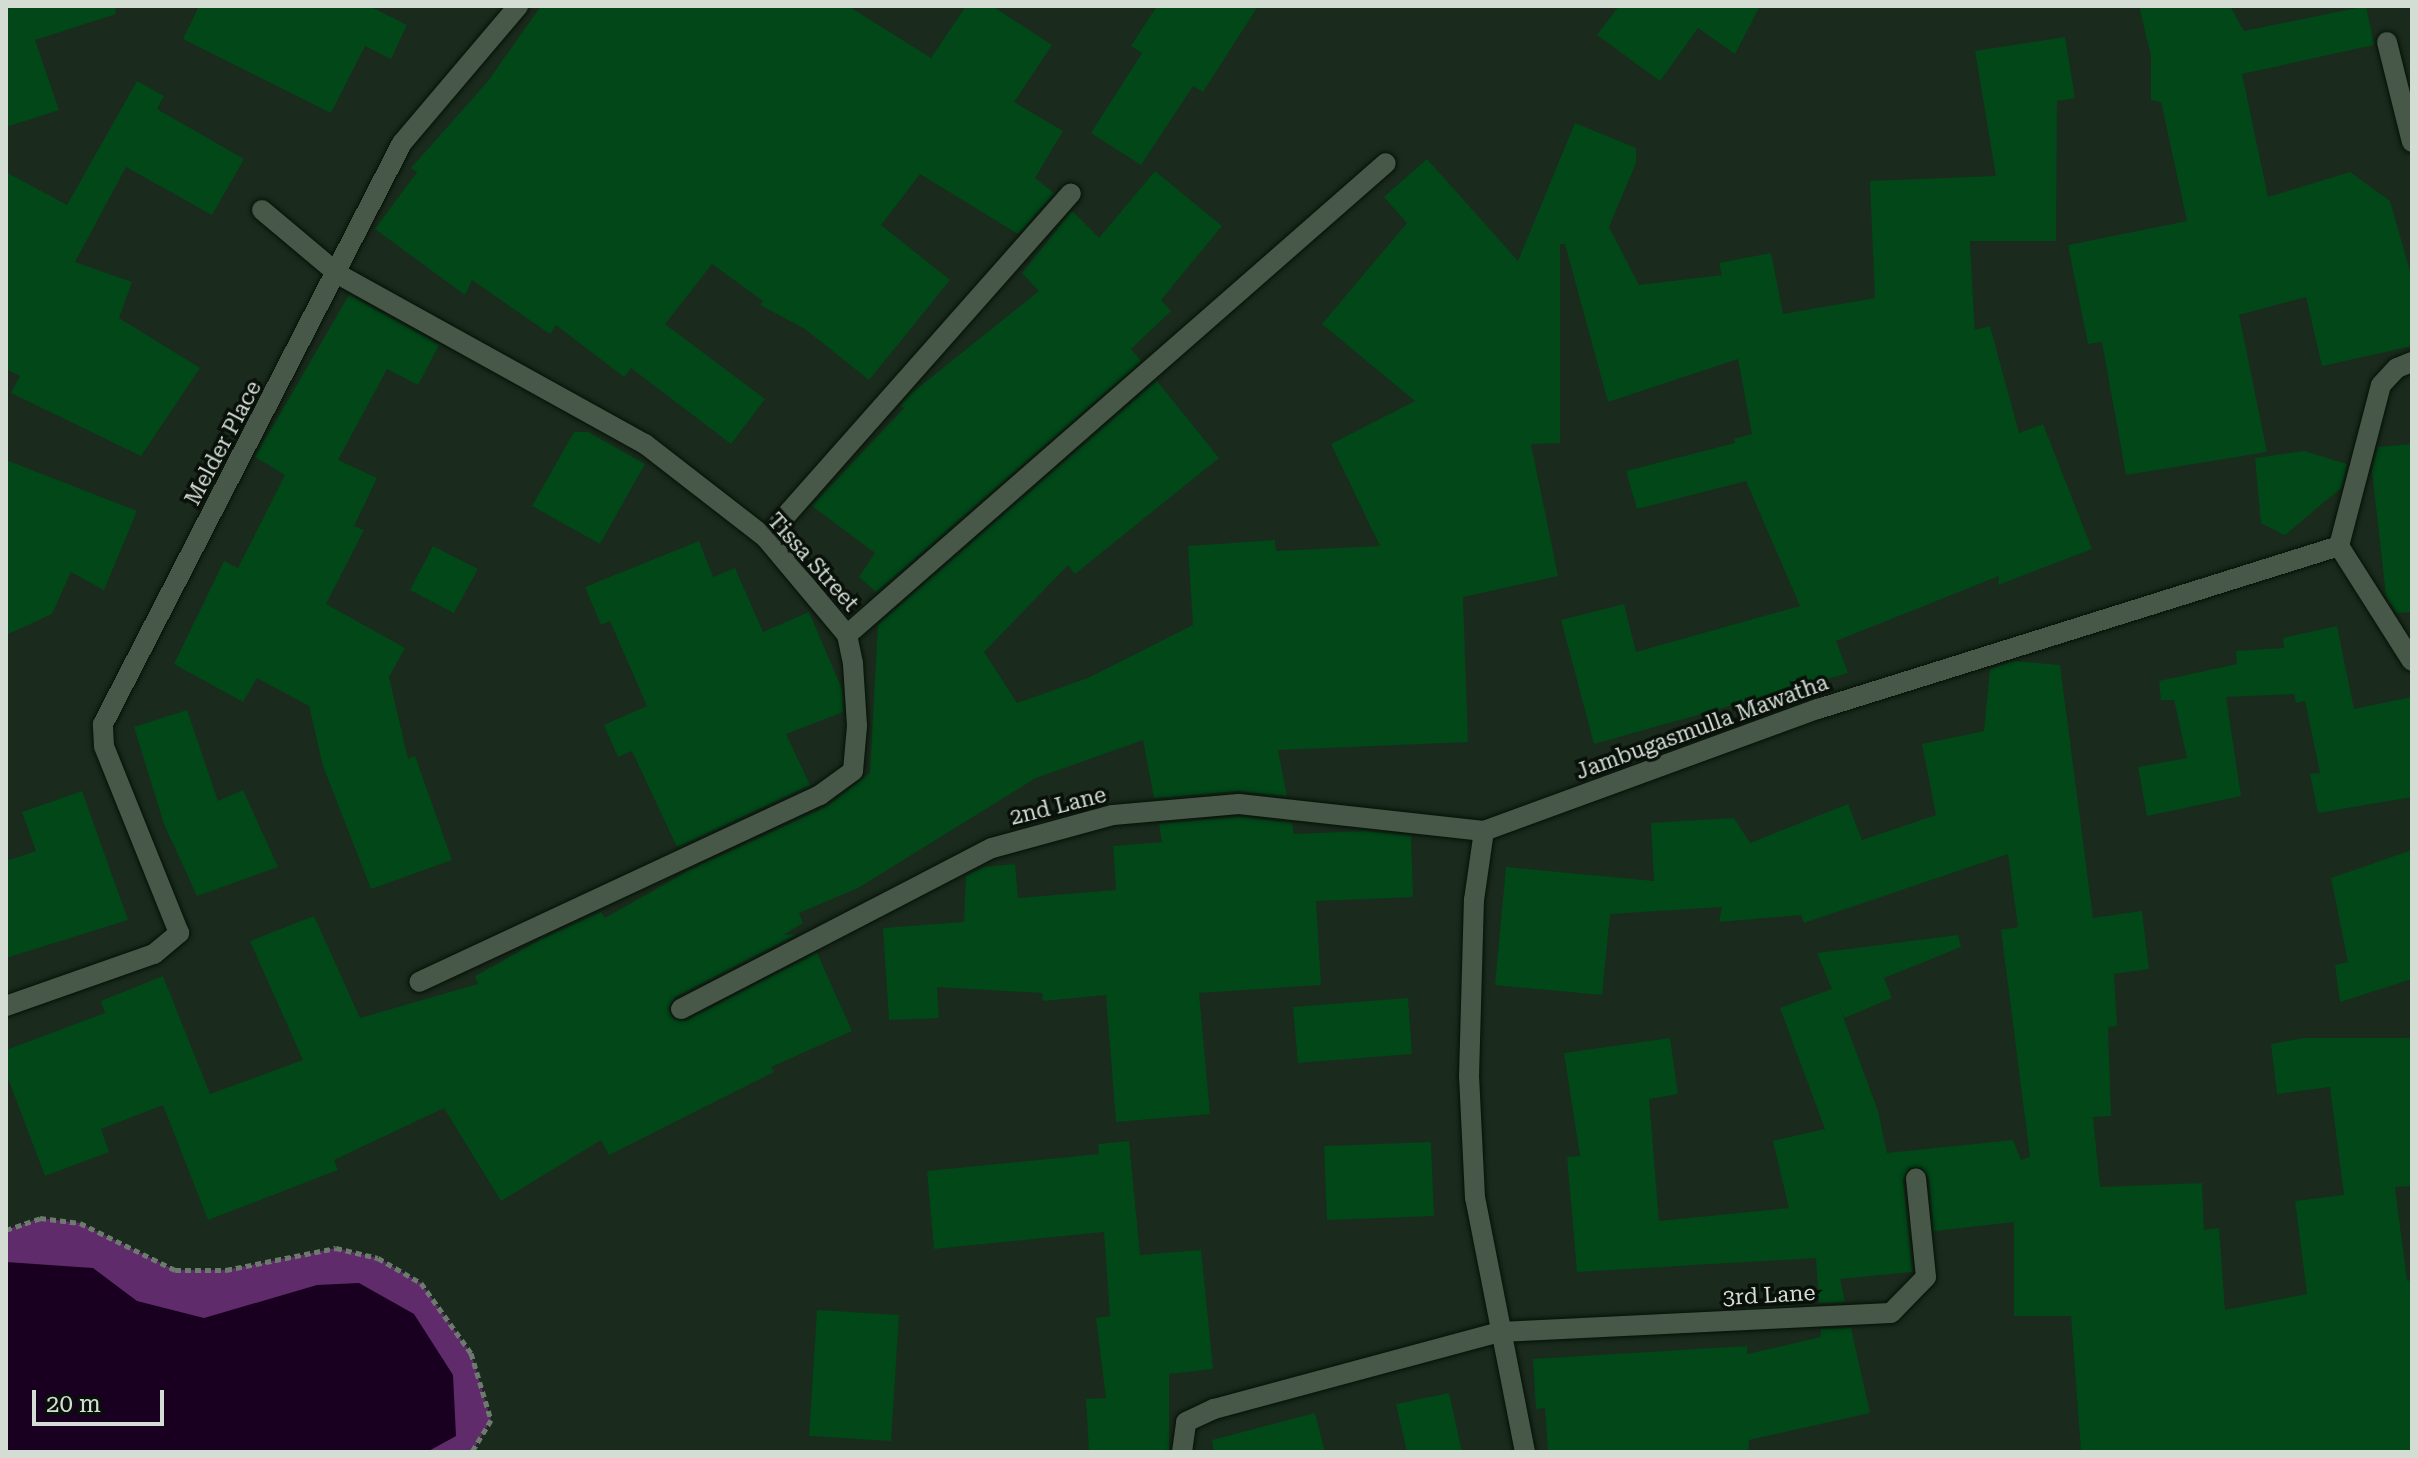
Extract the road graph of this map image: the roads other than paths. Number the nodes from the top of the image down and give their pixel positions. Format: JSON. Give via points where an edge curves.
{"nodes":[{"id":1,"x":518,"y":6,"type":"edge"},
{"id":2,"x":2387,"y":42,"type":"dead end"},
{"id":3,"x":2412,"y":142,"type":"edge"},
{"id":4,"x":1386,"y":163,"type":"dead end"},
{"id":5,"x":1071,"y":193,"type":"dead end"},
{"id":6,"x":262,"y":210,"type":"dead end"},
{"id":7,"x":338,"y":274,"type":"junction"},
{"id":8,"x":2412,"y":362,"type":"edge"},
{"id":9,"x":766,"y":538,"type":"junction"},
{"id":10,"x":2339,"y":546,"type":"junction"},
{"id":11,"x":847,"y":635,"type":"junction"},
{"id":12,"x":2412,"y":661,"type":"edge"},
{"id":13,"x":1484,"y":831,"type":"junction"},
{"id":14,"x":419,"y":982,"type":"dead end"},
{"id":15,"x":6,"y":1006,"type":"edge"},
{"id":16,"x":681,"y":1009,"type":"dead end"},
{"id":17,"x":1916,"y":1179,"type":"dead end"},
{"id":18,"x":1500,"y":1332,"type":"junction"},
{"id":19,"x":1182,"y":1452,"type":"edge"},
{"id":20,"x":1525,"y":1452,"type":"edge"}],
"edges":[{"from":1,"to":7,"type":"street","name":"Melder Place","via":[[402,143]]},
{"from":2,"to":3,"type":"street"},
{"from":4,"to":11,"type":"street"},
{"from":5,"to":9,"type":"street"},
{"from":6,"to":7,"type":"street","name":"Tissa Street"},
{"from":7,"to":9,"type":"street","name":"Tissa Street","via":[[645,444]]},
{"from":7,"to":15,"type":"street","name":"Melder Place","via":[[103,724],[104,746],[179,933],[154,954]]},
{"from":8,"to":10,"type":"street","via":[[2397,368],[2381,385]]},
{"from":9,"to":11,"type":"street","name":"Tissa Street"},
{"from":10,"to":12,"type":"street"},
{"from":10,"to":13,"type":"street","name":"Jambugasmulla Mawatha","via":[[1818,709]]},
{"from":11,"to":14,"type":"street","name":"Tissa Street","via":[[857,726],[853,771],[820,795]]},
{"from":13,"to":16,"type":"street","name":"2nd Lane","via":[[1239,804],[1113,815],[992,848]]},
{"from":13,"to":18,"type":"street","via":[[1474,900],[1469,1077],[1475,1198]]},
{"from":17,"to":18,"type":"street","name":"3rd Lane","via":[[1926,1277],[1891,1313]]},
{"from":18,"to":19,"type":"street","via":[[1214,1409],[1186,1422]]},
{"from":18,"to":20,"type":"street"}]}
